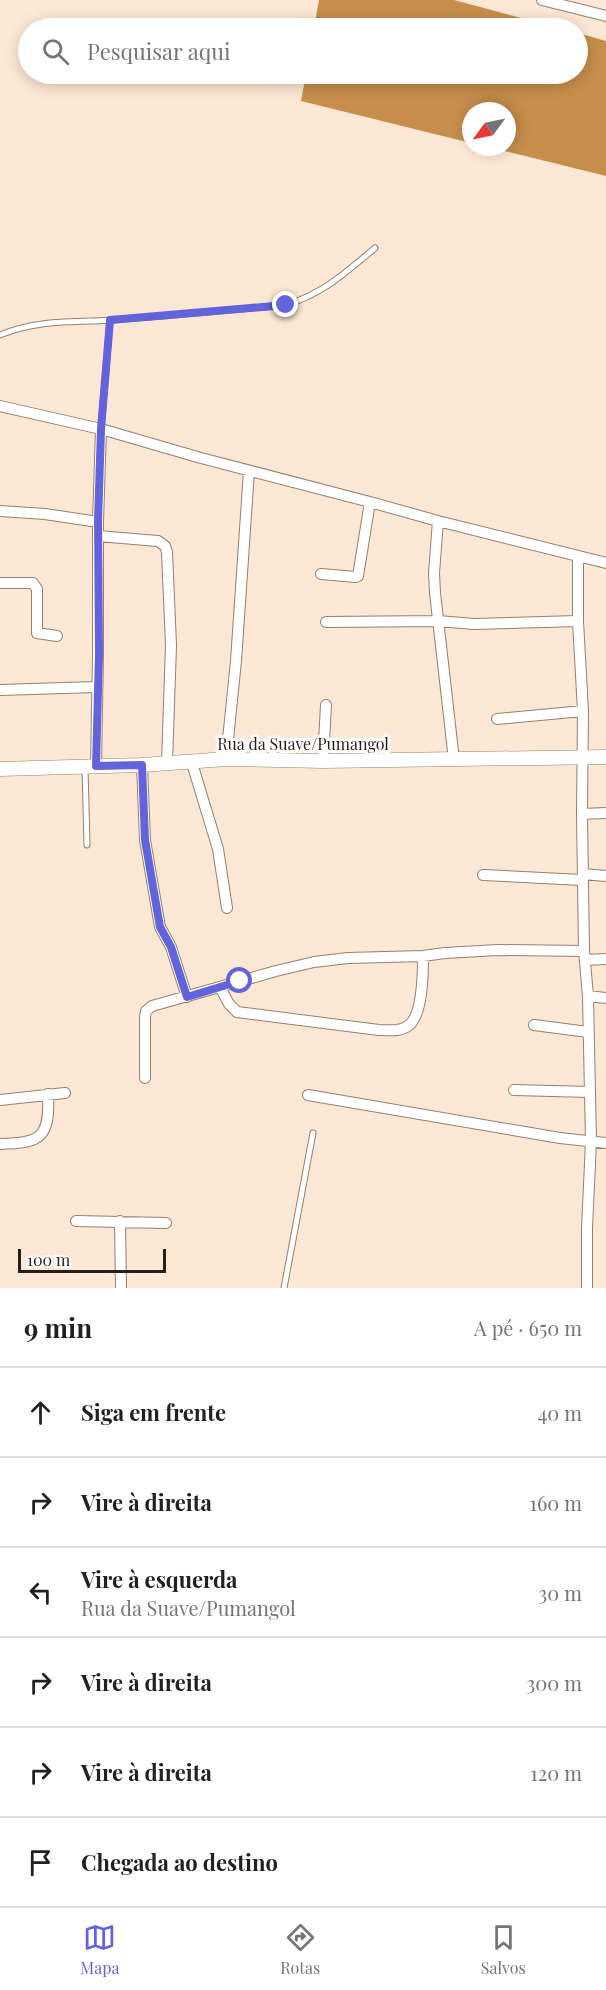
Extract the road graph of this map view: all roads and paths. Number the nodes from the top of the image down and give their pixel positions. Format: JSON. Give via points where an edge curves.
{"nodes":[{"id":1,"x":542,"y":0,"type":"edge"},
{"id":2,"x":606,"y":16,"type":"edge"},
{"id":3,"x":375,"y":248,"type":"dead end"},
{"id":4,"x":110,"y":320,"type":"junction"},
{"id":5,"x":0,"y":335,"type":"edge"},
{"id":6,"x":0,"y":406,"type":"edge"},
{"id":7,"x":101,"y":429,"type":"junction"},
{"id":8,"x":249,"y":471,"type":"junction"},
{"id":9,"x":370,"y":502,"type":"junction"},
{"id":10,"x":0,"y":511,"type":"edge"},
{"id":11,"x":438,"y":521,"type":"junction"},
{"id":12,"x":98,"y":522,"type":"junction"},
{"id":13,"x":98,"y":536,"type":"junction"},
{"id":14,"x":578,"y":556,"type":"junction"},
{"id":15,"x":606,"y":563,"type":"edge"},
{"id":16,"x":321,"y":574,"type":"dead end"},
{"id":17,"x":0,"y":583,"type":"edge"},
{"id":18,"x":438,"y":621,"type":"junction"},
{"id":19,"x":578,"y":621,"type":"junction"},
{"id":20,"x":326,"y":622,"type":"dead end"},
{"id":21,"x":57,"y":636,"type":"dead end"},
{"id":22,"x":96,"y":687,"type":"junction"},
{"id":23,"x":0,"y":690,"type":"edge"},
{"id":24,"x":327,"y":705,"type":"dead end"},
{"id":25,"x":583,"y":711,"type":"junction"},
{"id":26,"x":496,"y":719,"type":"dead end"},
{"id":27,"x":606,"y":757,"type":"edge"},
{"id":28,"x":583,"y":758,"type":"junction"},
{"id":29,"x":226,"y":759,"type":"junction"},
{"id":30,"x":191,"y":760,"type":"junction"},
{"id":31,"x":453,"y":760,"type":"junction"},
{"id":32,"x":323,"y":761,"type":"junction"},
{"id":33,"x":167,"y":763,"type":"junction"},
{"id":34,"x":142,"y":765,"type":"junction"},
{"id":35,"x":90,"y":766,"type":"junction"},
{"id":36,"x":0,"y":769,"type":"edge"},
{"id":37,"x":606,"y":813,"type":"edge"},
{"id":38,"x":582,"y":814,"type":"junction"},
{"id":39,"x":87,"y":845,"type":"dead end"},
{"id":40,"x":483,"y":875,"type":"dead end"},
{"id":41,"x":606,"y":876,"type":"edge"},
{"id":42,"x":583,"y":877,"type":"junction"},
{"id":43,"x":227,"y":908,"type":"dead end"},
{"id":44,"x":423,"y":956,"type":"junction"},
{"id":45,"x":584,"y":956,"type":"junction"},
{"id":46,"x":606,"y":959,"type":"edge"},
{"id":47,"x":220,"y":987,"type":"junction"},
{"id":48,"x":588,"y":996,"type":"junction"},
{"id":49,"x":187,"y":997,"type":"junction"},
{"id":50,"x":606,"y":998,"type":"edge"},
{"id":51,"x":534,"y":1025,"type":"dead end"},
{"id":52,"x":588,"y":1032,"type":"junction"},
{"id":53,"x":145,"y":1078,"type":"dead end"},
{"id":54,"x":514,"y":1090,"type":"dead end"},
{"id":55,"x":590,"y":1092,"type":"junction"},
{"id":56,"x":65,"y":1093,"type":"dead end"},
{"id":57,"x":48,"y":1095,"type":"junction"},
{"id":58,"x":308,"y":1095,"type":"dead end"},
{"id":59,"x":0,"y":1100,"type":"edge"},
{"id":60,"x":313,"y":1133,"type":"dead end"},
{"id":61,"x":591,"y":1142,"type":"junction"},
{"id":62,"x":606,"y":1143,"type":"edge"},
{"id":63,"x":0,"y":1144,"type":"edge"},
{"id":64,"x":76,"y":1221,"type":"dead end"},
{"id":65,"x":120,"y":1221,"type":"junction"},
{"id":66,"x":166,"y":1223,"type":"dead end"},
{"id":67,"x":121,"y":1288,"type":"edge"},
{"id":68,"x":284,"y":1288,"type":"edge"},
{"id":69,"x":587,"y":1288,"type":"edge"}],
"edges":[{"from":1,"to":2,"type":"street"},
{"from":3,"to":4,"type":"lane","via":[[326,288],[286,305]]},
{"from":4,"to":5,"type":"lane","via":[[50,321]]},
{"from":4,"to":7,"type":"lane"},
{"from":6,"to":7,"type":"street"},
{"from":7,"to":8,"type":"street"},
{"from":7,"to":12,"type":"street"},
{"from":8,"to":9,"type":"street"},
{"from":8,"to":29,"type":"street"},
{"from":9,"to":11,"type":"street"},
{"from":9,"to":16,"type":"street","via":[[358,576]]},
{"from":10,"to":12,"type":"street"},
{"from":11,"to":14,"type":"street"},
{"from":11,"to":18,"type":"street","via":[[434,573]]},
{"from":12,"to":13,"type":"street"},
{"from":13,"to":22,"type":"street"},
{"from":13,"to":33,"type":"street","via":[[158,541],[167,552],[171,645]]},
{"from":14,"to":15,"type":"street"},
{"from":14,"to":19,"type":"street"},
{"from":17,"to":21,"type":"street","via":[[33,583],[37,589],[37,633]]},
{"from":18,"to":19,"type":"street"},
{"from":18,"to":20,"type":"street"},
{"from":18,"to":31,"type":"street"},
{"from":19,"to":25,"type":"street"},
{"from":22,"to":23,"type":"street"},
{"from":22,"to":35,"type":"street"},
{"from":24,"to":32,"type":"street"},
{"from":25,"to":26,"type":"street"},
{"from":25,"to":28,"type":"street"},
{"from":27,"to":28,"type":"street","name":"Rua da Suave/Pumangol"},
{"from":28,"to":31,"type":"street","name":"Rua da Suave/Pumangol"},
{"from":28,"to":38,"type":"street"},
{"from":29,"to":30,"type":"street","name":"Rua da Suave/Pumangol"},
{"from":29,"to":32,"type":"street","name":"Rua da Suave/Pumangol"},
{"from":30,"to":33,"type":"street","name":"Rua da Suave/Pumangol"},
{"from":30,"to":43,"type":"street","via":[[218,849]]},
{"from":31,"to":32,"type":"street","name":"Rua da Suave/Pumangol"},
{"from":33,"to":34,"type":"street","name":"Rua da Suave/Pumangol"},
{"from":34,"to":35,"type":"street","name":"Rua da Suave/Pumangol"},
{"from":34,"to":49,"type":"street","via":[[145,840],[160,927],[171,947]]},
{"from":35,"to":36,"type":"street","name":"Rua da Suave/Pumangol"},
{"from":35,"to":39,"type":"lane"},
{"from":37,"to":38,"type":"street"},
{"from":38,"to":42,"type":"street"},
{"from":40,"to":42,"type":"street"},
{"from":41,"to":42,"type":"street"},
{"from":42,"to":45,"type":"street"},
{"from":44,"to":45,"type":"street","via":[[498,950]]},
{"from":44,"to":47,"type":"street","via":[[314,962]]},
{"from":44,"to":47,"type":"street","via":[[416,1013],[408,1026],[399,1030],[237,1012]]},
{"from":45,"to":46,"type":"street"},
{"from":45,"to":48,"type":"street"},
{"from":47,"to":49,"type":"street"},
{"from":48,"to":50,"type":"street"},
{"from":48,"to":52,"type":"street"},
{"from":49,"to":53,"type":"street","via":[[146,1011]]},
{"from":51,"to":52,"type":"street"},
{"from":52,"to":55,"type":"street"},
{"from":54,"to":55,"type":"street"},
{"from":55,"to":61,"type":"street"},
{"from":56,"to":57,"type":"street"},
{"from":57,"to":59,"type":"street"},
{"from":57,"to":63,"type":"street","via":[[49,1116],[36,1139]]},
{"from":58,"to":61,"type":"street"},
{"from":60,"to":68,"type":"lane"},
{"from":61,"to":62,"type":"street"},
{"from":61,"to":69,"type":"street"},
{"from":64,"to":65,"type":"street"},
{"from":65,"to":66,"type":"street"},
{"from":65,"to":67,"type":"street"}]}
